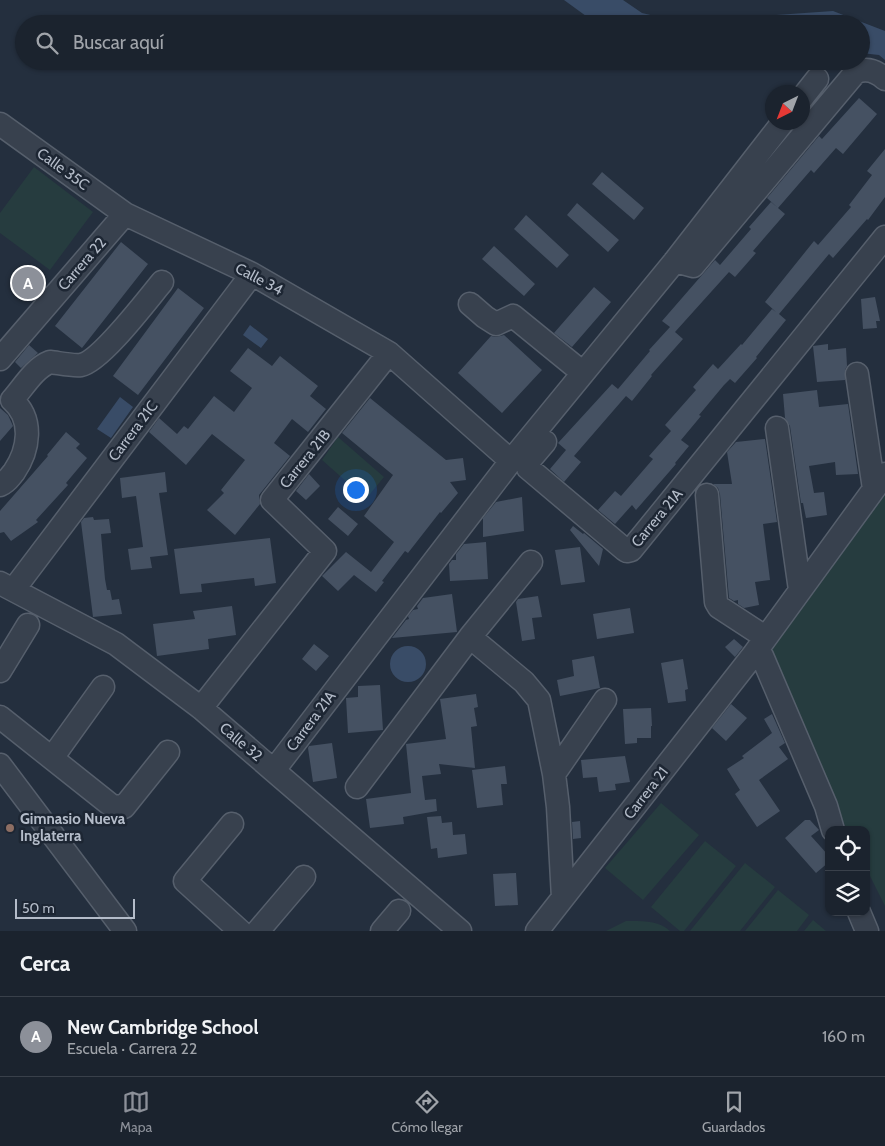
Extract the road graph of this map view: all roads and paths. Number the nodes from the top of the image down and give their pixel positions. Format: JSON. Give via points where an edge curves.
{"nodes":[{"id":1,"x":817,"y":79,"type":"dead end"},
{"id":2,"x":885,"y":79,"type":"edge"},
{"id":3,"x":810,"y":88,"type":"edge"},
{"id":4,"x":0,"y":124,"type":"edge"},
{"id":5,"x":777,"y":130,"type":"edge"},
{"id":6,"x":125,"y":214,"type":"junction"},
{"id":7,"x":885,"y":237,"type":"edge"},
{"id":8,"x":670,"y":268,"type":"junction"},
{"id":9,"x":252,"y":274,"type":"junction"},
{"id":10,"x":162,"y":282,"type":"dead end"},
{"id":11,"x":470,"y":304,"type":"dead end"},
{"id":12,"x":389,"y":353,"type":"junction"},
{"id":13,"x":0,"y":359,"type":"edge"},
{"id":14,"x":583,"y":373,"type":"junction"},
{"id":15,"x":857,"y":374,"type":"dead end"},
{"id":16,"x":6,"y":395,"type":"edge"},
{"id":17,"x":777,"y":428,"type":"dead end"},
{"id":18,"x":510,"y":461,"type":"junction"},
{"id":19,"x":879,"y":481,"type":"edge"},
{"id":20,"x":0,"y":485,"type":"edge"},
{"id":21,"x":707,"y":495,"type":"dead end"},
{"id":22,"x":531,"y":562,"type":"dead end"},
{"id":23,"x":7,"y":586,"type":"edge"},
{"id":24,"x":800,"y":590,"type":"junction"},
{"id":25,"x":28,"y":625,"type":"dead end"},
{"id":26,"x":470,"y":637,"type":"junction"},
{"id":27,"x":759,"y":646,"type":"junction"},
{"id":28,"x":0,"y":671,"type":"edge"},
{"id":29,"x":103,"y":687,"type":"dead end"},
{"id":30,"x":605,"y":700,"type":"dead end"},
{"id":31,"x":200,"y":708,"type":"junction"},
{"id":32,"x":0,"y":717,"type":"edge"},
{"id":33,"x":168,"y":752,"type":"dead end"},
{"id":34,"x":52,"y":758,"type":"junction"},
{"id":35,"x":0,"y":765,"type":"edge"},
{"id":36,"x":274,"y":770,"type":"junction"},
{"id":37,"x":554,"y":774,"type":"junction"},
{"id":38,"x":357,"y":787,"type":"dead end"},
{"id":39,"x":232,"y":824,"type":"dead end"},
{"id":40,"x":832,"y":826,"type":"edge"},
{"id":41,"x":304,"y":877,"type":"dead end"},
{"id":42,"x":563,"y":898,"type":"junction"},
{"id":43,"x":399,"y":911,"type":"dead end"},
{"id":44,"x":860,"y":916,"type":"edge"},
{"id":45,"x":126,"y":931,"type":"edge"},
{"id":46,"x":240,"y":931,"type":"edge"},
{"id":47,"x":258,"y":931,"type":"edge"},
{"id":48,"x":382,"y":931,"type":"edge"},
{"id":49,"x":460,"y":931,"type":"edge"},
{"id":50,"x":537,"y":931,"type":"edge"},
{"id":51,"x":866,"y":931,"type":"edge"}],
"edges":[{"from":1,"to":3,"type":"street"},
{"from":2,"to":8,"type":"street","via":[[871,70],[855,73],[693,266]]},
{"from":4,"to":6,"type":"street","name":"Calle 35C"},
{"from":5,"to":8,"type":"street","name":"Carrera 21A"},
{"from":6,"to":9,"type":"street","name":"Calle 34"},
{"from":6,"to":13,"type":"street","name":"Carrera 22"},
{"from":7,"to":8,"type":"street","name":"Carrera 21A","via":[[628,551],[527,465],[672,288]]},
{"from":8,"to":14,"type":"street","name":"Carrera 21A"},
{"from":9,"to":12,"type":"street","name":"Calle 34"},
{"from":9,"to":23,"type":"street","name":"Carrera 21C"},
{"from":10,"to":16,"type":"street","via":[[93,360],[80,365],[50,362]]},
{"from":11,"to":14,"type":"street","via":[[496,324],[513,316]]},
{"from":12,"to":18,"type":"street"},
{"from":12,"to":31,"type":"street","name":"Carrera 21B","via":[[272,500],[325,551]]},
{"from":14,"to":18,"type":"street","name":"Carrera 21A"},
{"from":15,"to":19,"type":"street"},
{"from":16,"to":20,"type":"street","via":[[22,411],[27,427],[27,446],[19,464]]},
{"from":17,"to":24,"type":"street"},
{"from":18,"to":36,"type":"street","name":"Carrera 21A"},
{"from":19,"to":24,"type":"street","name":"Carrera 21"},
{"from":21,"to":27,"type":"street","via":[[716,602]]},
{"from":22,"to":26,"type":"street"},
{"from":23,"to":31,"type":"street","name":"Calle 32","via":[[116,644]]},
{"from":24,"to":27,"type":"street","name":"Carrera 21"},
{"from":25,"to":28,"type":"street"},
{"from":26,"to":37,"type":"street","via":[[524,682],[539,700]]},
{"from":26,"to":38,"type":"street"},
{"from":27,"to":40,"type":"street","via":[[759,654]]},
{"from":27,"to":42,"type":"street","name":"Carrera 21"},
{"from":29,"to":34,"type":"street"},
{"from":30,"to":37,"type":"street"},
{"from":31,"to":36,"type":"street","name":"Calle 32"},
{"from":32,"to":34,"type":"street"},
{"from":33,"to":34,"type":"street","via":[[124,807],[112,806]]},
{"from":35,"to":45,"type":"street"},
{"from":36,"to":49,"type":"street","name":"Calle 32"},
{"from":37,"to":42,"type":"street"},
{"from":39,"to":46,"type":"street","via":[[185,881]]},
{"from":41,"to":47,"type":"street"},
{"from":42,"to":50,"type":"street","name":"Carrera 21"},
{"from":43,"to":48,"type":"street"},
{"from":44,"to":51,"type":"street"}]}
